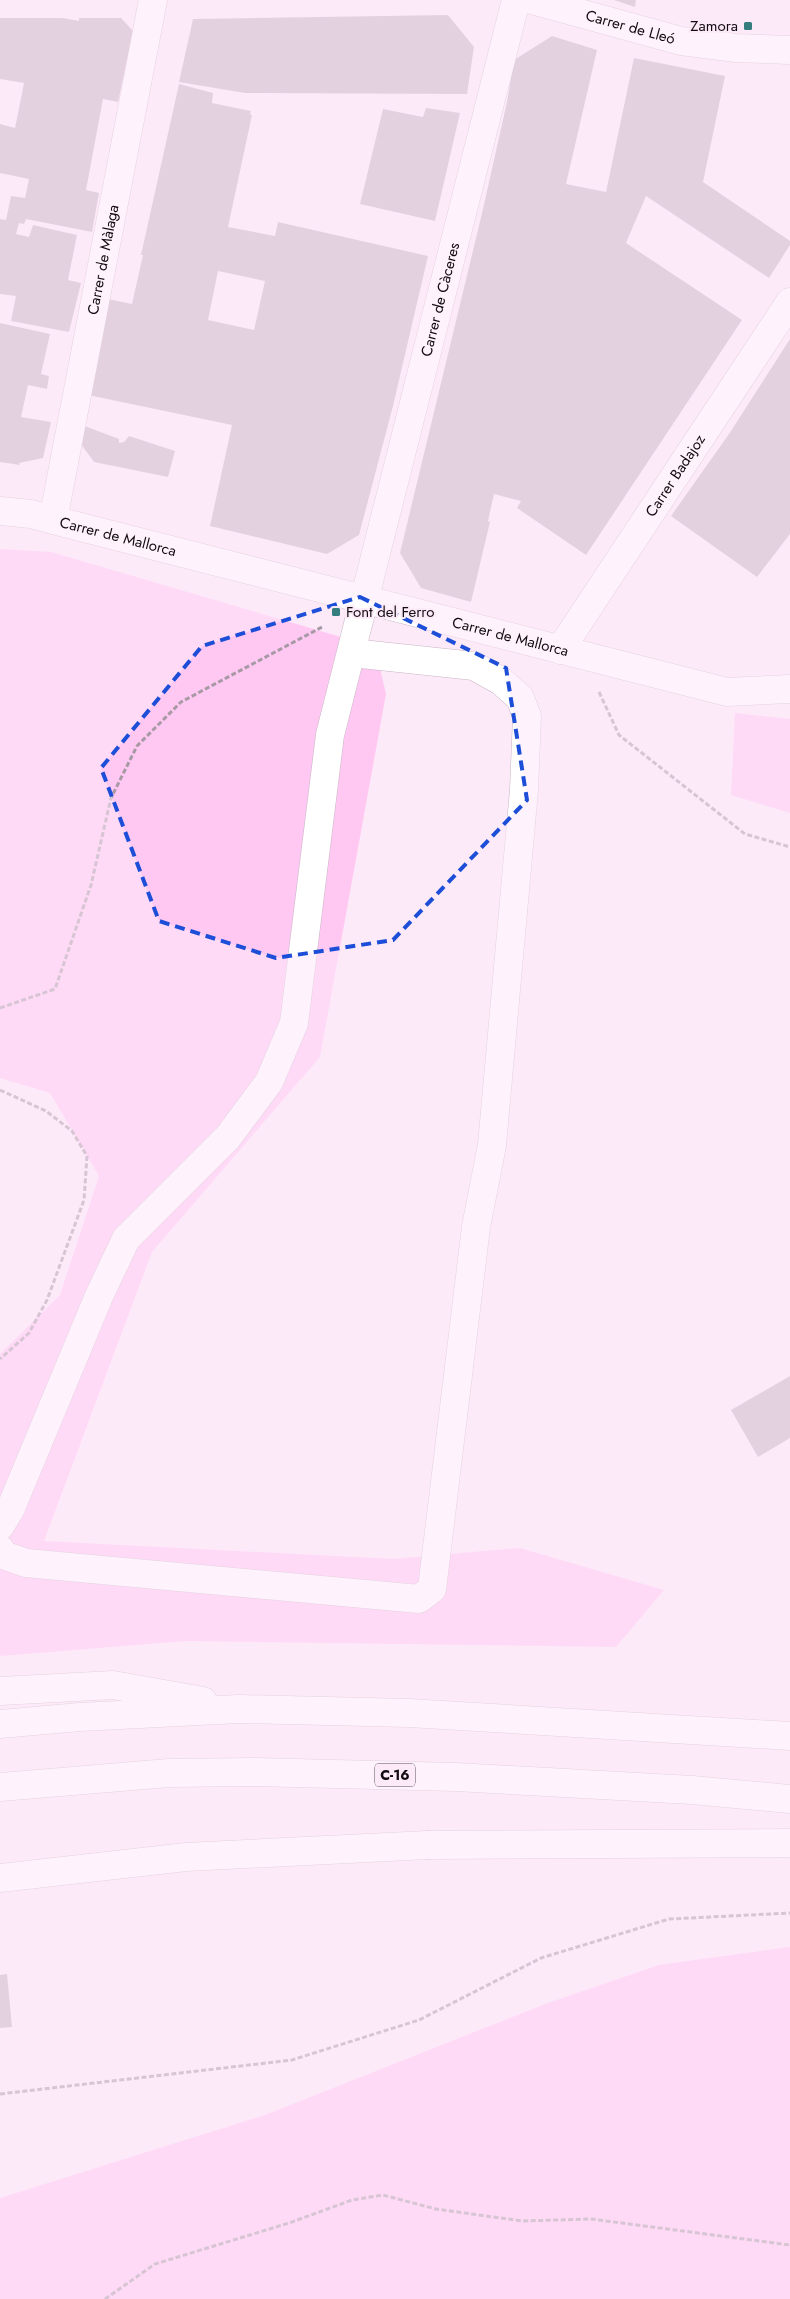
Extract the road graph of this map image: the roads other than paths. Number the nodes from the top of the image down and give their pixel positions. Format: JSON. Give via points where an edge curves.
{"nodes":[{"id":1,"x":153,"y":0,"type":"edge"},
{"id":2,"x":516,"y":0,"type":"edge"},
{"id":3,"x":532,"y":0,"type":"edge"},
{"id":4,"x":790,"y":50,"type":"edge"},
{"id":5,"x":790,"y":302,"type":"edge"},
{"id":6,"x":0,"y":511,"type":"edge"},
{"id":7,"x":53,"y":520,"type":"junction"},
{"id":8,"x":365,"y":600,"type":"junction"},
{"id":9,"x":560,"y":650,"type":"junction"},
{"id":10,"x":352,"y":653,"type":"junction"},
{"id":11,"x":790,"y":689,"type":"edge"},
{"id":12,"x":0,"y":1526,"type":"edge"},
{"id":13,"x":0,"y":1549,"type":"edge"},
{"id":14,"x":0,"y":1691,"type":"edge"},
{"id":15,"x":238,"y":1709,"type":"junction"},
{"id":16,"x":0,"y":1724,"type":"edge"},
{"id":17,"x":790,"y":1736,"type":"edge"},
{"id":18,"x":0,"y":1787,"type":"edge"},
{"id":19,"x":790,"y":1799,"type":"edge"},
{"id":20,"x":790,"y":1843,"type":"edge"},
{"id":21,"x":0,"y":1878,"type":"edge"}],
"edges":[{"from":1,"to":7,"type":"main road","name":"Carrer de Màlaga"},
{"from":2,"to":8,"type":"main road","name":"Carrer de Càceres"},
{"from":3,"to":4,"type":"main road","name":"Carrer de Lleó","via":[[681,41]]},
{"from":5,"to":9,"type":"main road","name":"Carrer Badajoz"},
{"from":6,"to":7,"type":"main road","name":"Carrer de Mallorca"},
{"from":7,"to":8,"type":"main road","name":"Carrer de Mallorca"},
{"from":8,"to":9,"type":"main road","name":"Carrer de Mallorca"},
{"from":8,"to":10,"type":"main road","name":"Carrer de Càceres"},
{"from":9,"to":11,"type":"main road","name":"Carrer de Mallorca","via":[[727,692]]},
{"from":10,"to":12,"type":"main road","name":"Carrer de Càceres","via":[[330,735],[294,1024],[269,1082],[228,1137],[126,1239],[10,1510]]},
{"from":10,"to":13,"type":"main road","via":[[474,666],[501,681],[520,698],[527,716],[524,790],[492,1145],[476,1227],[432,1589],[419,1599],[26,1563],[3,1555]]},
{"from":14,"to":15,"type":"main road","via":[[113,1685]]},
{"from":15,"to":16,"type":"main road"},
{"from":15,"to":17,"type":"main road","via":[[409,1712]]},
{"from":18,"to":19,"type":"main road","number":"C-16","via":[[169,1773],[253,1772],[484,1779],[692,1790]]},
{"from":20,"to":21,"type":"main road","via":[[428,1845],[186,1857]]}]}
